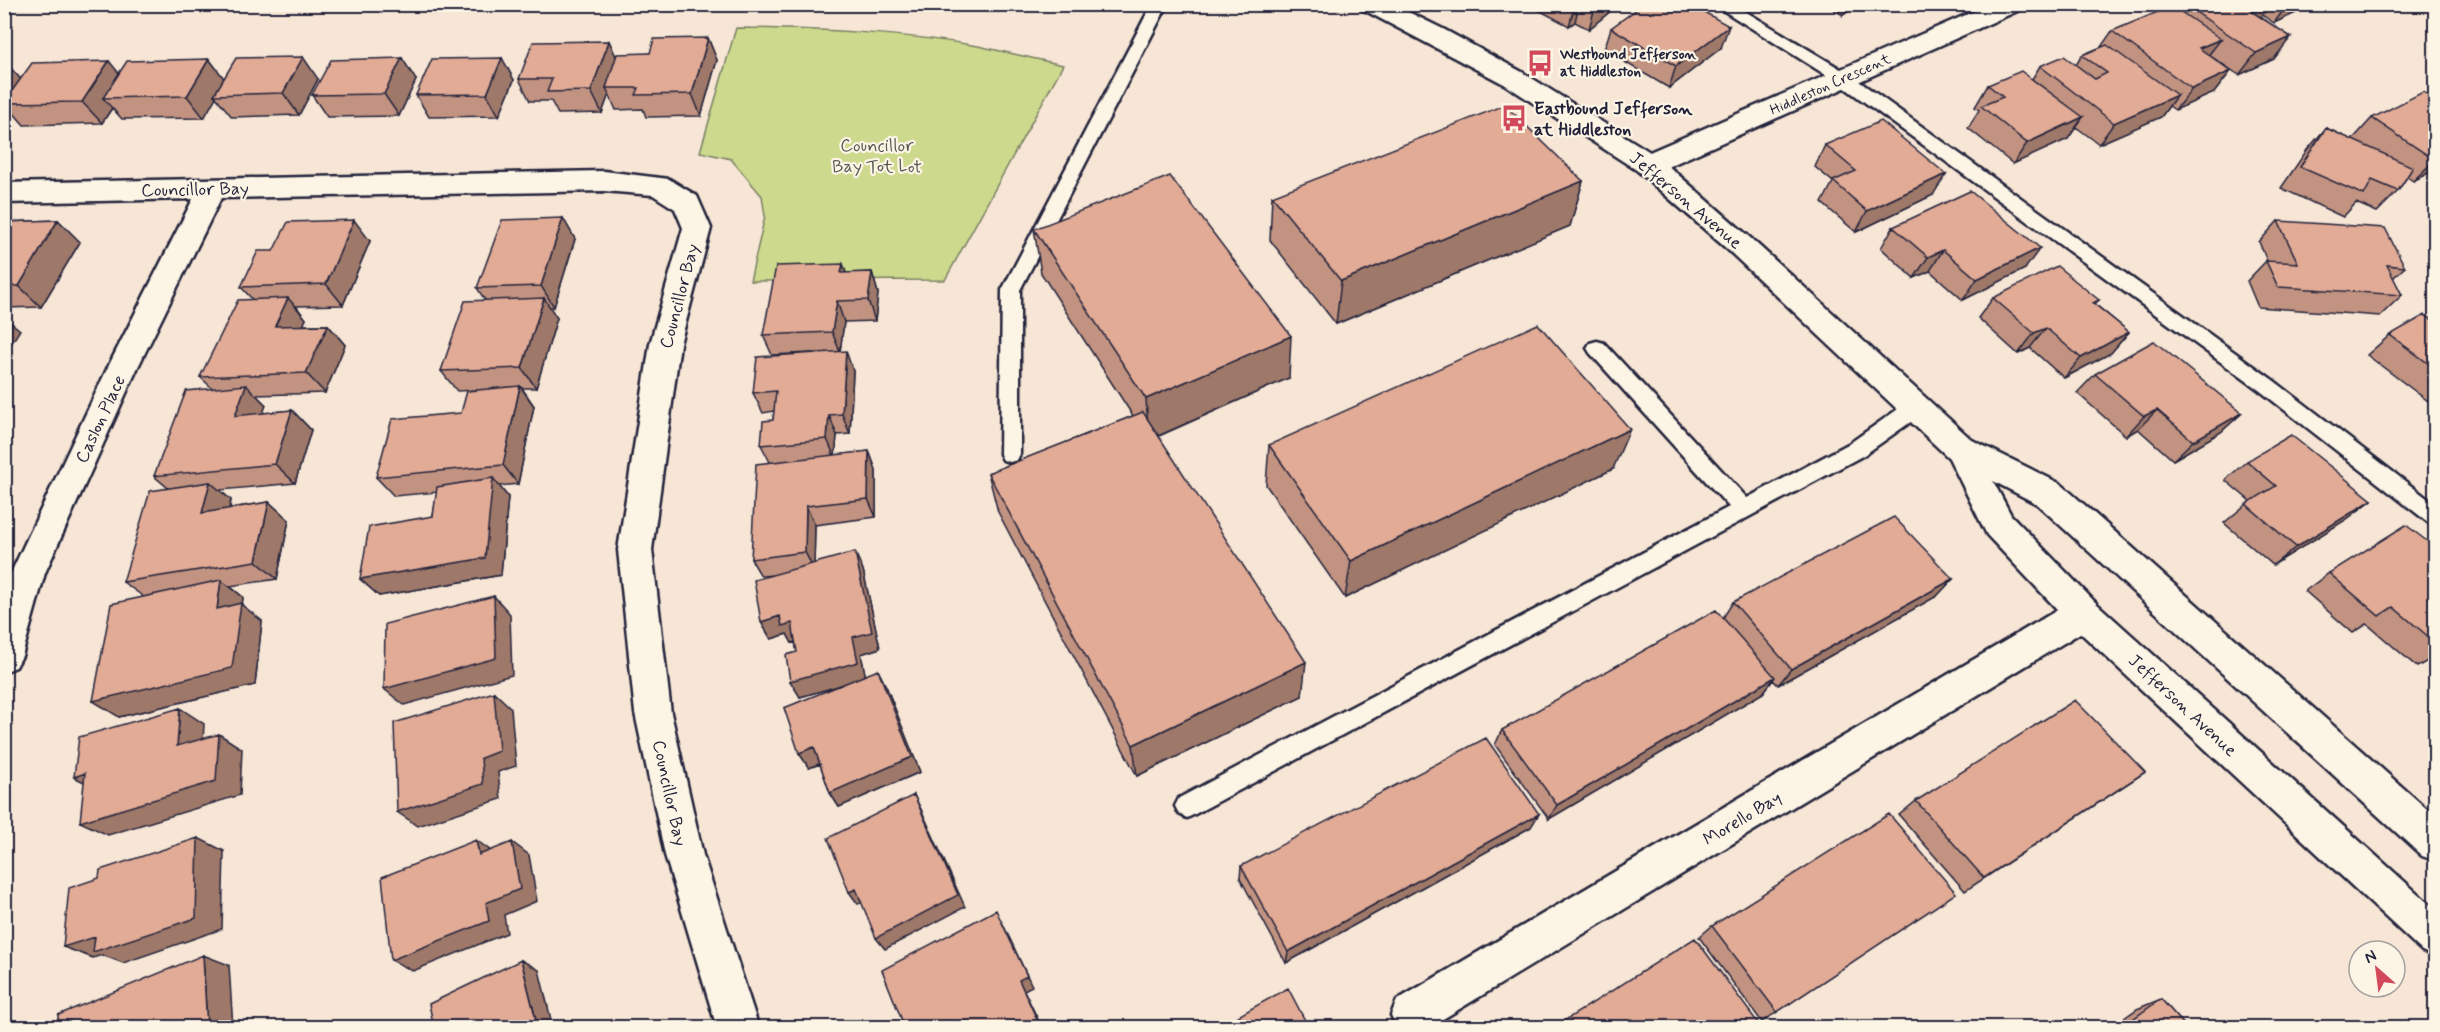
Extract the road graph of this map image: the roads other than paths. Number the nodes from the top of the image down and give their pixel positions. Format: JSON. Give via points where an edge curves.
{"nodes":[{"id":1,"x":1160,"y":4,"type":"edge"},
{"id":2,"x":1371,"y":4,"type":"edge"},
{"id":3,"x":1721,"y":4,"type":"edge"},
{"id":4,"x":2013,"y":4,"type":"edge"},
{"id":5,"x":1843,"y":78,"type":"junction"},
{"id":6,"x":1648,"y":164,"type":"junction"},
{"id":7,"x":212,"y":189,"type":"junction"},
{"id":8,"x":4,"y":193,"type":"edge"},
{"id":9,"x":1597,"y":348,"type":"dead end"},
{"id":10,"x":1915,"y":408,"type":"junction"},
{"id":11,"x":1961,"y":449,"type":"junction"},
{"id":12,"x":1010,"y":454,"type":"dead end"},
{"id":13,"x":1744,"y":509,"type":"junction"},
{"id":14,"x":2436,"y":517,"type":"edge"},
{"id":15,"x":2083,"y":613,"type":"junction"},
{"id":16,"x":4,"y":656,"type":"edge"},
{"id":17,"x":1187,"y":806,"type":"dead end"},
{"id":18,"x":2436,"y":843,"type":"edge"},
{"id":19,"x":2436,"y":937,"type":"edge"},
{"id":20,"x":738,"y":1028,"type":"edge"},
{"id":21,"x":1420,"y":1028,"type":"edge"}],
"edges":[{"from":1,"to":12,"type":"lane","via":[[1011,290]]},
{"from":2,"to":6,"type":"street","name":"Jefferson Avenue","via":[[1513,78]]},
{"from":3,"to":5,"type":"lane"},
{"from":4,"to":5,"type":"street","name":"Hiddleston Crescent"},
{"from":5,"to":6,"type":"street","name":"Hiddleston Crescent"},
{"from":5,"to":14,"type":"lane","via":[[2266,385]]},
{"from":6,"to":10,"type":"street","name":"Jefferson Avenue"},
{"from":7,"to":8,"type":"street","name":"Councillor Bay"},
{"from":7,"to":16,"type":"street","name":"Caslon Place","via":[[122,369],[28,573]]},
{"from":7,"to":20,"type":"street","name":"Councillor Bay","via":[[604,182],[659,186],[687,203],[697,228],[665,344],[635,550],[653,713],[674,811]]},
{"from":9,"to":13,"type":"lane"},
{"from":10,"to":11,"type":"street","name":"Jefferson Avenue"},
{"from":10,"to":13,"type":"lane","via":[[1857,449]]},
{"from":11,"to":15,"type":"street","name":"Jefferson Avenue","via":[[1999,525]]},
{"from":11,"to":18,"type":"street","name":"Jefferson Avenue","via":[[2049,494]]},
{"from":13,"to":17,"type":"lane"},
{"from":15,"to":19,"type":"street","name":"Jefferson Avenue"},
{"from":15,"to":21,"type":"street","name":"Morello Bay","via":[[1412,1015]]}]}
